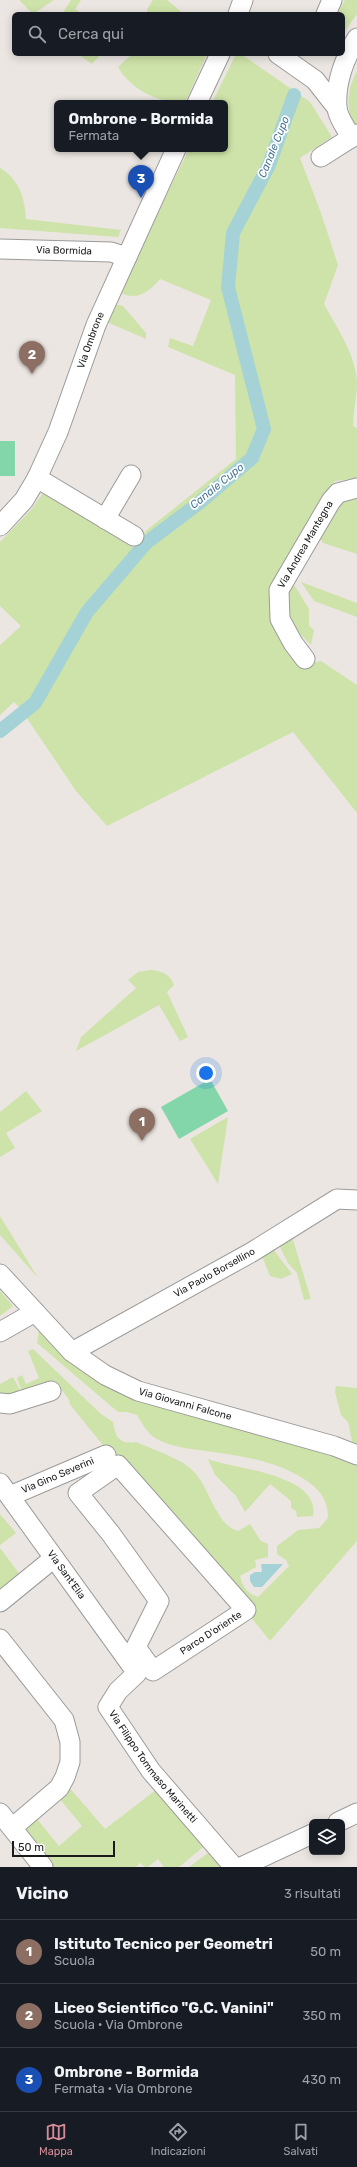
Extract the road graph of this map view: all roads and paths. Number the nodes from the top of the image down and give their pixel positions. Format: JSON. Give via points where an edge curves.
{"nodes":[{"id":1,"x":243,"y":0,"type":"edge"},
{"id":2,"x":332,"y":0,"type":"edge"},
{"id":3,"x":239,"y":12,"type":"edge"},
{"id":4,"x":327,"y":12,"type":"edge"},
{"id":5,"x":353,"y":45,"type":"edge"},
{"id":6,"x":219,"y":56,"type":"edge"},
{"id":7,"x":281,"y":56,"type":"edge"},
{"id":8,"x":315,"y":80,"type":"junction"},
{"id":9,"x":198,"y":100,"type":"edge"},
{"id":10,"x":337,"y":108,"type":"junction"},
{"id":11,"x":354,"y":136,"type":"edge"},
{"id":12,"x":175,"y":152,"type":"edge"},
{"id":13,"x":321,"y":158,"type":"dead end"},
{"id":14,"x":0,"y":249,"type":"edge"},
{"id":15,"x":127,"y":257,"type":"junction"},
{"id":16,"x":131,"y":475,"type":"dead end"},
{"id":17,"x":38,"y":478,"type":"junction"},
{"id":18,"x":357,"y":488,"type":"edge"},
{"id":19,"x":105,"y":519,"type":"junction"},
{"id":20,"x":0,"y":526,"type":"edge"},
{"id":21,"x":134,"y":536,"type":"dead end"},
{"id":22,"x":305,"y":659,"type":"dead end"},
{"id":23,"x":357,"y":1200,"type":"edge"},
{"id":24,"x":0,"y":1274,"type":"edge"},
{"id":25,"x":35,"y":1312,"type":"junction"},
{"id":26,"x":0,"y":1332,"type":"edge"},
{"id":27,"x":72,"y":1352,"type":"junction"},
{"id":28,"x":51,"y":1390,"type":"dead end"},
{"id":29,"x":0,"y":1403,"type":"edge"},
{"id":30,"x":106,"y":1455,"type":"dead end"},
{"id":31,"x":357,"y":1456,"type":"edge"},
{"id":32,"x":5,"y":1489,"type":"edge"},
{"id":33,"x":78,"y":1493,"type":"joint"},
{"id":34,"x":54,"y":1558,"type":"junction"},
{"id":35,"x":0,"y":1602,"type":"edge"},
{"id":36,"x":0,"y":1638,"type":"edge"},
{"id":37,"x":132,"y":1666,"type":"joint"},
{"id":38,"x":0,"y":1813,"type":"edge"},
{"id":39,"x":357,"y":1813,"type":"edge"},
{"id":40,"x":344,"y":1819,"type":"edge"},
{"id":41,"x":19,"y":1822,"type":"dead end"},
{"id":42,"x":309,"y":1835,"type":"edge"},
{"id":43,"x":43,"y":1867,"type":"edge"},
{"id":44,"x":234,"y":1867,"type":"edge"},
{"id":45,"x":241,"y":1867,"type":"edge"}],
"edges":[{"from":1,"to":3,"type":"street"},
{"from":2,"to":4,"type":"street"},
{"from":5,"to":8,"type":"street","via":[[337,69],[330,75]]},
{"from":5,"to":10,"type":"street","via":[[342,74]]},
{"from":6,"to":9,"type":"street"},
{"from":7,"to":8,"type":"street"},
{"from":8,"to":10,"type":"street"},
{"from":10,"to":11,"type":"street"},
{"from":11,"to":13,"type":"street"},
{"from":12,"to":15,"type":"street","name":"Via Ombrone"},
{"from":14,"to":15,"type":"street","name":"Via Bormida","via":[[110,252]]},
{"from":15,"to":17,"type":"street","name":"Via Ombrone","via":[[96,325],[58,432]]},
{"from":16,"to":19,"type":"street"},
{"from":17,"to":19,"type":"street"},
{"from":17,"to":20,"type":"street","name":"Via Ombrone","via":[[24,500]]},
{"from":18,"to":22,"type":"street","name":"Via Andrea Mantegna","via":[[338,493],[331,501],[279,590],[280,619]]},
{"from":19,"to":21,"type":"street"},
{"from":23,"to":27,"type":"street","name":"Via Paolo Borsellino","via":[[337,1199],[252,1252]]},
{"from":24,"to":25,"type":"street","name":"Via Giovanni Falcone"},
{"from":25,"to":26,"type":"street"},
{"from":25,"to":27,"type":"street","name":"Via Giovanni Falcone"},
{"from":27,"to":31,"type":"street","name":"Via Giovanni Falcone","via":[[105,1375],[138,1391],[334,1446]]},
{"from":28,"to":29,"type":"street","via":[[10,1404]]},
{"from":30,"to":32,"type":"street","name":"Via Gino Severini"},
{"from":32,"to":34,"type":"street","name":"Via Sant'Elia"},
{"from":33,"to":33,"type":"street","name":"Parco D'oriente","via":[[118,1465],[246,1610],[153,1671],[136,1648],[159,1601]]},
{"from":34,"to":35,"type":"street"},
{"from":34,"to":37,"type":"street","name":"Via Sant'Elia"},
{"from":36,"to":41,"type":"street","via":[[64,1720],[70,1742],[70,1762],[59,1788]]},
{"from":37,"to":44,"type":"street","name":"Via Filippo Tommaso Marinetti","via":[[137,1673],[118,1691],[108,1706],[151,1771]]},
{"from":38,"to":43,"type":"street"},
{"from":39,"to":40,"type":"street"},
{"from":42,"to":45,"type":"street"}]}
